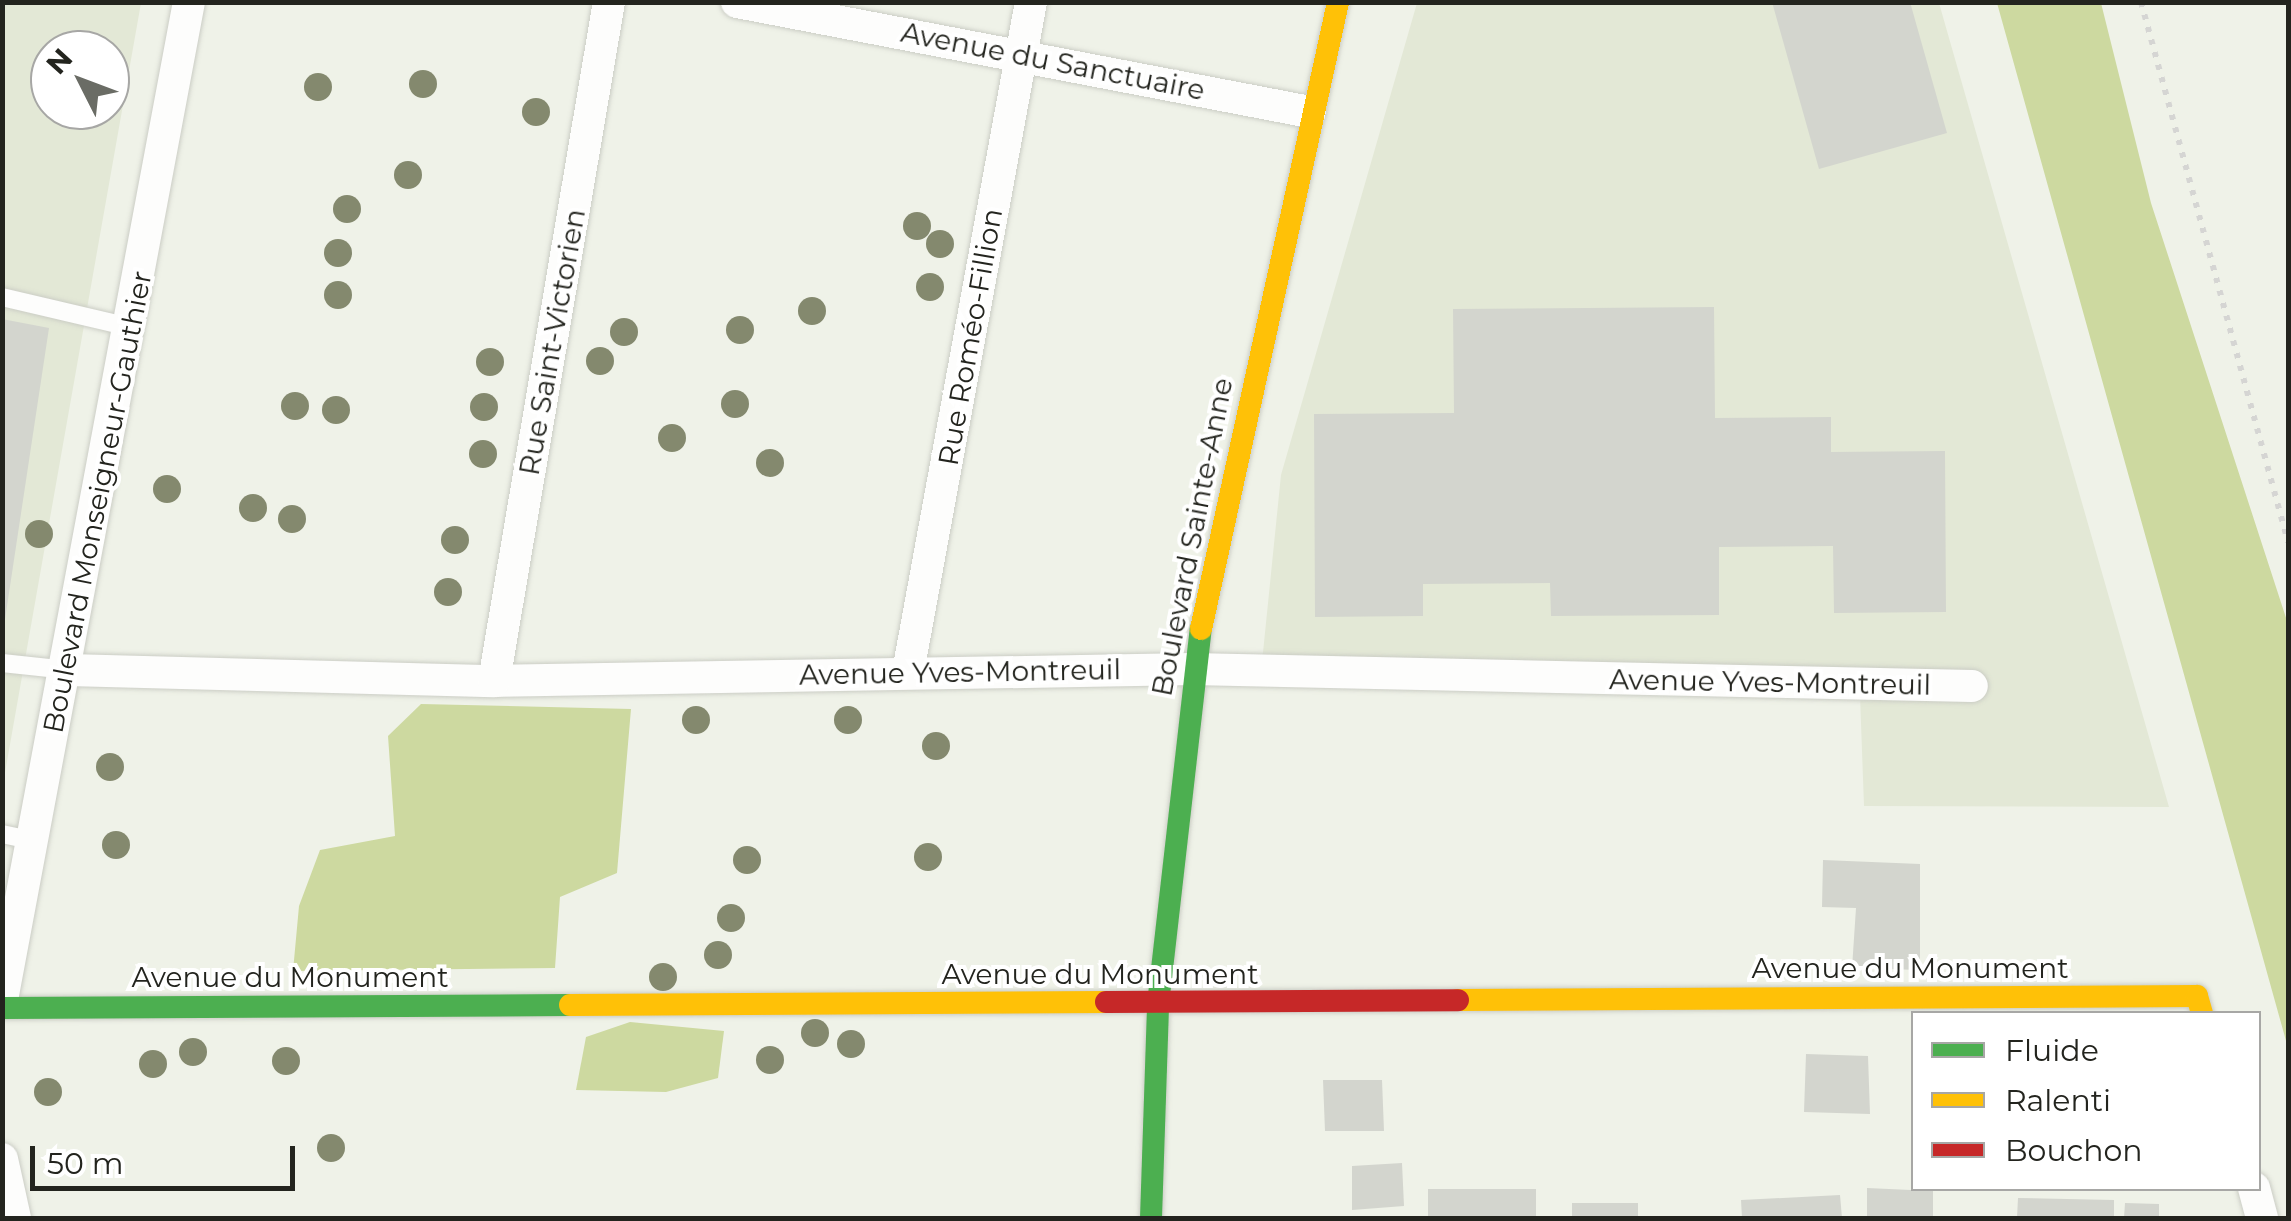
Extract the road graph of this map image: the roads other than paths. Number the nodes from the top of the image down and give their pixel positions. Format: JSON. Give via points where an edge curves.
{"nodes":[{"id":1,"x":190,"y":2,"type":"edge"},
{"id":2,"x":610,"y":2,"type":"edge"},
{"id":3,"x":737,"y":2,"type":"edge"},
{"id":4,"x":1031,"y":2,"type":"edge"},
{"id":5,"x":1338,"y":2,"type":"edge"},
{"id":6,"x":1349,"y":2,"type":"edge"},
{"id":7,"x":1022,"y":54,"type":"junction"},
{"id":8,"x":1310,"y":112,"type":"junction"},
{"id":9,"x":2,"y":297,"type":"edge"},
{"id":10,"x":130,"y":326,"type":"junction"},
{"id":11,"x":2,"y":663,"type":"edge"},
{"id":12,"x":1192,"y":669,"type":"junction"},
{"id":13,"x":68,"y":670,"type":"junction"},
{"id":14,"x":908,"y":672,"type":"junction"},
{"id":15,"x":494,"y":680,"type":"junction"},
{"id":16,"x":1972,"y":686,"type":"dead end"},
{"id":17,"x":17,"y":837,"type":"edge"},
{"id":18,"x":2,"y":1004,"type":"edge"},
{"id":19,"x":1158,"y":1004,"type":"junction"},
{"id":20,"x":2200,"y":1005,"type":"edge"},
{"id":21,"x":2,"y":1159,"type":"edge"},
{"id":22,"x":2255,"y":1191,"type":"edge"},
{"id":23,"x":16,"y":1218,"type":"edge"},
{"id":24,"x":1151,"y":1218,"type":"edge"},
{"id":25,"x":2262,"y":1218,"type":"edge"}],
"edges":[{"from":1,"to":10,"type":"street","name":"Boulevard Monseigneur-Gauthier"},
{"from":2,"to":15,"type":"street","name":"Rue Saint-Victorien"},
{"from":3,"to":7,"type":"street","name":"Avenue du Sanctuaire"},
{"from":4,"to":7,"type":"street","name":"Rue Roméo-Fillion"},
{"from":5,"to":8,"type":"street","name":"Boulevard Sainte-Anne"},
{"from":6,"to":8,"type":"street","name":"Boulevard Sainte-Anne"},
{"from":7,"to":8,"type":"street","name":"Avenue du Sanctuaire"},
{"from":7,"to":14,"type":"street","name":"Rue Roméo-Fillion"},
{"from":8,"to":12,"type":"street","name":"Boulevard Sainte-Anne"},
{"from":9,"to":10,"type":"lane"},
{"from":10,"to":13,"type":"street","name":"Boulevard Monseigneur-Gauthier"},
{"from":11,"to":13,"type":"lane"},
{"from":12,"to":14,"type":"street","name":"Avenue Yves-Montreuil"},
{"from":12,"to":16,"type":"street","name":"Avenue Yves-Montreuil"},
{"from":12,"to":19,"type":"street","name":"Boulevard Sainte-Anne"},
{"from":13,"to":15,"type":"street","name":"Avenue Yves-Montreuil"},
{"from":13,"to":17,"type":"street","name":"Boulevard Monseigneur-Gauthier"},
{"from":14,"to":15,"type":"street","name":"Avenue Yves-Montreuil"},
{"from":17,"to":18,"type":"street","name":"Boulevard Monseigneur-Gauthier"},
{"from":18,"to":19,"type":"street","name":"Avenue du Monument"},
{"from":19,"to":20,"type":"street","name":"Avenue du Monument"},
{"from":19,"to":24,"type":"street","name":"Boulevard Sainte-Anne"},
{"from":21,"to":23,"type":"street"},
{"from":22,"to":25,"type":"street"}]}
